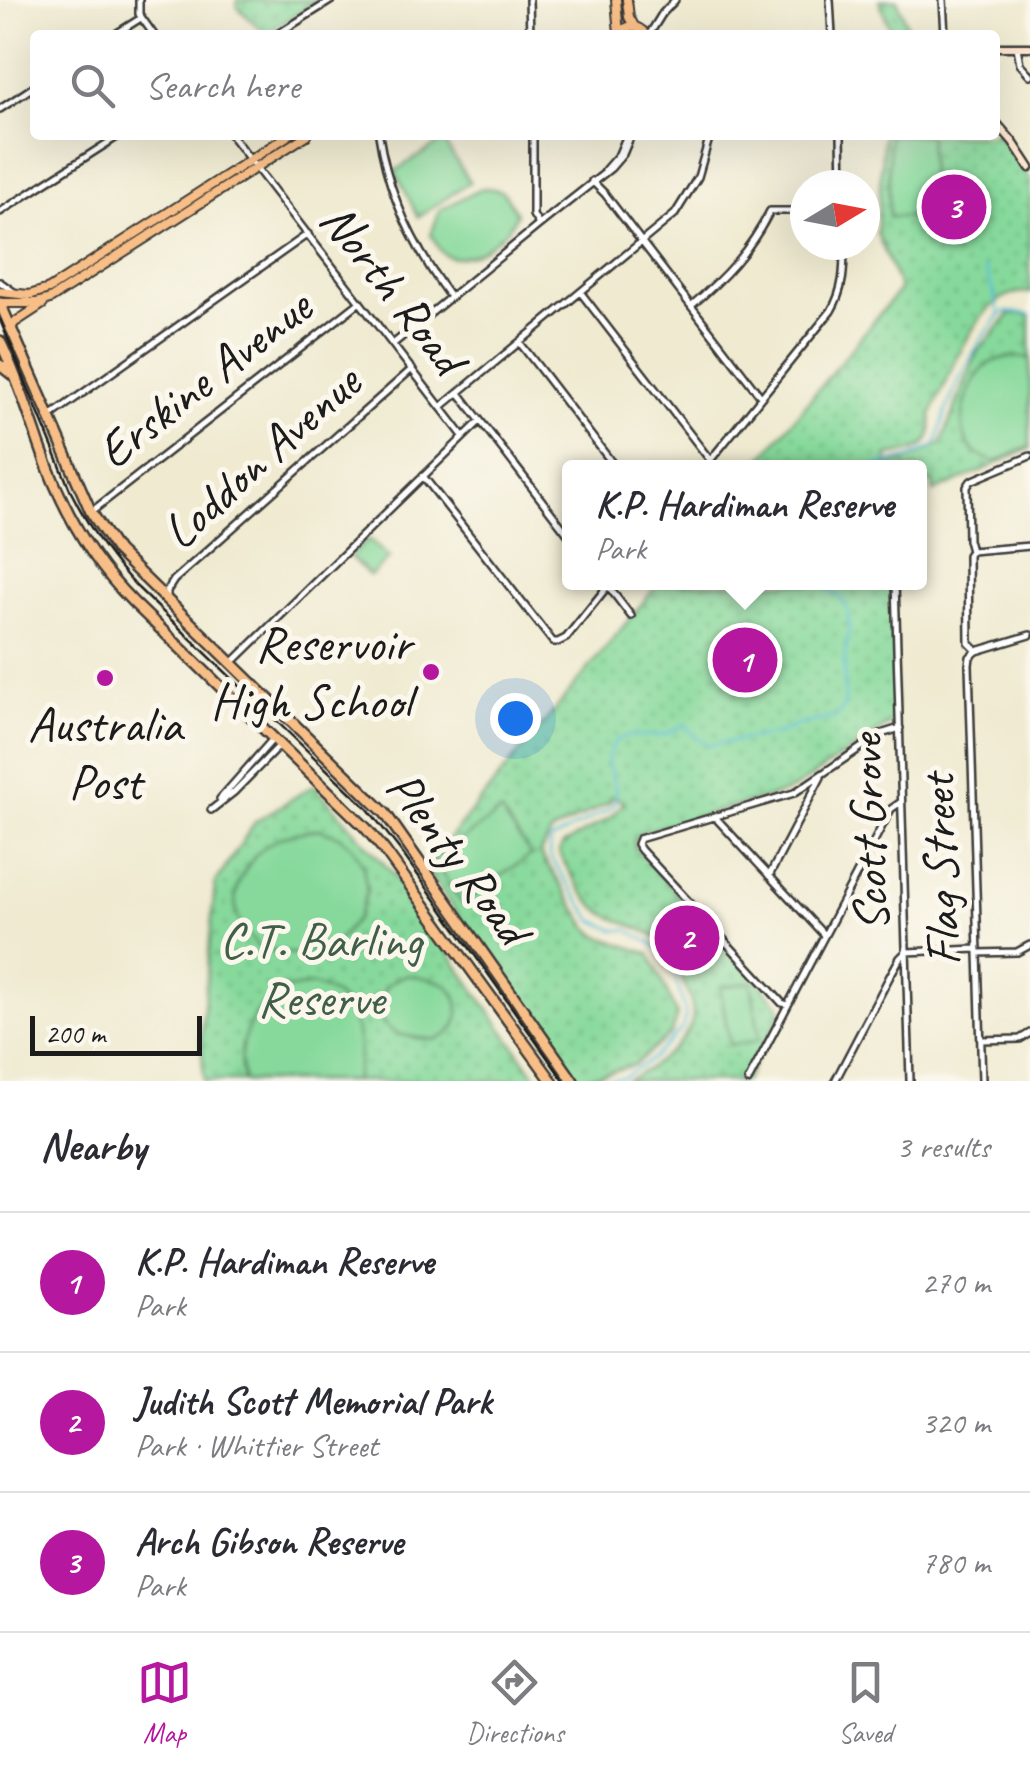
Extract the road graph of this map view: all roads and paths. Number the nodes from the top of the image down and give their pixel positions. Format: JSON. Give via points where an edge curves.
{"nodes":[{"id":1,"x":138,"y":0,"type":"edge"},
{"id":2,"x":330,"y":0,"type":"edge"},
{"id":3,"x":529,"y":0,"type":"edge"},
{"id":4,"x":616,"y":0,"type":"edge"},
{"id":5,"x":627,"y":0,"type":"edge"},
{"id":6,"x":675,"y":0,"type":"edge"},
{"id":7,"x":830,"y":0,"type":"edge"},
{"id":8,"x":943,"y":0,"type":"edge"},
{"id":9,"x":141,"y":18,"type":"junction"},
{"id":10,"x":122,"y":30,"type":"edge"},
{"id":11,"x":150,"y":30,"type":"edge"},
{"id":12,"x":284,"y":30,"type":"edge"},
{"id":13,"x":530,"y":30,"type":"edge"},
{"id":14,"x":618,"y":30,"type":"edge"},
{"id":15,"x":641,"y":30,"type":"edge"},
{"id":16,"x":643,"y":30,"type":"edge"},
{"id":17,"x":832,"y":30,"type":"edge"},
{"id":18,"x":944,"y":30,"type":"edge"},
{"id":19,"x":1000,"y":47,"type":"edge"},
{"id":20,"x":1017,"y":47,"type":"junction"},
{"id":21,"x":1030,"y":47,"type":"edge"},
{"id":22,"x":1030,"y":75,"type":"edge"},
{"id":23,"x":30,"y":89,"type":"edge"},
{"id":24,"x":0,"y":109,"type":"edge"},
{"id":25,"x":1000,"y":127,"type":"edge"},
{"id":26,"x":112,"y":140,"type":"edge"},
{"id":27,"x":235,"y":140,"type":"edge"},
{"id":28,"x":283,"y":140,"type":"edge"},
{"id":29,"x":298,"y":140,"type":"edge"},
{"id":30,"x":380,"y":140,"type":"edge"},
{"id":31,"x":533,"y":140,"type":"edge"},
{"id":32,"x":627,"y":140,"type":"edge"},
{"id":33,"x":709,"y":140,"type":"edge"},
{"id":34,"x":841,"y":140,"type":"edge"},
{"id":35,"x":254,"y":164,"type":"junction"},
{"id":36,"x":1030,"y":168,"type":"edge"},
{"id":37,"x":842,"y":170,"type":"edge"},
{"id":38,"x":594,"y":180,"type":"junction"},
{"id":39,"x":790,"y":210,"type":"edge"},
{"id":40,"x":0,"y":212,"type":"edge"},
{"id":41,"x":541,"y":223,"type":"junction"},
{"id":42,"x":159,"y":225,"type":"junction"},
{"id":43,"x":308,"y":234,"type":"junction"},
{"id":44,"x":643,"y":243,"type":"junction"},
{"id":45,"x":844,"y":260,"type":"edge"},
{"id":46,"x":0,"y":282,"type":"edge"},
{"id":47,"x":0,"y":292,"type":"edge"},
{"id":48,"x":15,"y":293,"type":"junction"},
{"id":49,"x":582,"y":293,"type":"junction"},
{"id":50,"x":450,"y":297,"type":"junction"},
{"id":51,"x":50,"y":299,"type":"junction"},
{"id":52,"x":360,"y":302,"type":"junction"},
{"id":53,"x":0,"y":303,"type":"edge"},
{"id":54,"x":690,"y":306,"type":"junction"},
{"id":55,"x":11,"y":329,"type":"junction"},
{"id":56,"x":0,"y":341,"type":"edge"},
{"id":57,"x":520,"y":343,"type":"junction"},
{"id":58,"x":394,"y":344,"type":"junction"},
{"id":59,"x":0,"y":365,"type":"edge"},
{"id":60,"x":412,"y":369,"type":"junction"},
{"id":61,"x":16,"y":378,"type":"junction"},
{"id":62,"x":459,"y":393,"type":"junction"},
{"id":63,"x":761,"y":396,"type":"junction"},
{"id":64,"x":441,"y":407,"type":"junction"},
{"id":65,"x":48,"y":418,"type":"junction"},
{"id":66,"x":480,"y":421,"type":"junction"},
{"id":67,"x":463,"y":436,"type":"junction"},
{"id":68,"x":1030,"y":456,"type":"edge"},
{"id":69,"x":610,"y":460,"type":"edge"},
{"id":70,"x":710,"y":460,"type":"joint"},
{"id":71,"x":423,"y":476,"type":"junction"},
{"id":72,"x":75,"y":479,"type":"junction"},
{"id":73,"x":56,"y":485,"type":"junction"},
{"id":74,"x":91,"y":512,"type":"junction"},
{"id":75,"x":562,"y":527,"type":"edge"},
{"id":76,"x":1030,"y":546,"type":"edge"},
{"id":77,"x":972,"y":551,"type":"junction"},
{"id":78,"x":603,"y":590,"type":"edge"},
{"id":79,"x":612,"y":590,"type":"edge"},
{"id":80,"x":895,"y":590,"type":"edge"},
{"id":81,"x":148,"y":600,"type":"junction"},
{"id":82,"x":168,"y":602,"type":"junction"},
{"id":83,"x":631,"y":616,"type":"dead end"},
{"id":84,"x":1030,"y":635,"type":"edge"},
{"id":85,"x":977,"y":650,"type":"junction"},
{"id":86,"x":232,"y":663,"type":"junction"},
{"id":87,"x":294,"y":724,"type":"junction"},
{"id":88,"x":900,"y":728,"type":"junction"},
{"id":89,"x":278,"y":741,"type":"junction"},
{"id":90,"x":823,"y":774,"type":"junction"},
{"id":91,"x":794,"y":793,"type":"junction"},
{"id":92,"x":901,"y":802,"type":"junction"},
{"id":93,"x":805,"y":806,"type":"junction"},
{"id":94,"x":213,"y":808,"type":"dead end"},
{"id":95,"x":714,"y":816,"type":"junction"},
{"id":96,"x":428,"y":873,"type":"junction"},
{"id":97,"x":769,"y":876,"type":"junction"},
{"id":98,"x":411,"y":888,"type":"junction"},
{"id":99,"x":824,"y":936,"type":"junction"},
{"id":100,"x":1030,"y":945,"type":"edge"},
{"id":101,"x":978,"y":951,"type":"junction"},
{"id":102,"x":906,"y":952,"type":"junction"},
{"id":103,"x":788,"y":1005,"type":"junction"},
{"id":104,"x":1030,"y":1034,"type":"edge"},
{"id":105,"x":981,"y":1040,"type":"junction"},
{"id":106,"x":550,"y":1078,"type":"edge"},
{"id":107,"x":573,"y":1081,"type":"edge"},
{"id":108,"x":748,"y":1081,"type":"edge"},
{"id":109,"x":835,"y":1081,"type":"edge"},
{"id":110,"x":910,"y":1081,"type":"edge"},
{"id":111,"x":982,"y":1081,"type":"edge"}],
"edges":[{"from":1,"to":9,"type":"street"},
{"from":2,"to":12,"type":"street"},
{"from":3,"to":13,"type":"street"},
{"from":4,"to":14,"type":"main road"},
{"from":5,"to":15,"type":"main road","via":[[629,16]]},
{"from":6,"to":16,"type":"street"},
{"from":7,"to":17,"type":"street"},
{"from":8,"to":18,"type":"street"},
{"from":9,"to":10,"type":"street"},
{"from":9,"to":11,"type":"street"},
{"from":19,"to":20,"type":"main road"},
{"from":20,"to":21,"type":"main road"},
{"from":20,"to":22,"type":"street"},
{"from":23,"to":24,"type":"street"},
{"from":25,"to":36,"type":"main road"},
{"from":26,"to":40,"type":"street"},
{"from":27,"to":35,"type":"street","name":"North Road"},
{"from":28,"to":35,"type":"main road"},
{"from":29,"to":35,"type":"main road"},
{"from":30,"to":50,"type":"street","via":[[408,230]]},
{"from":31,"to":41,"type":"street","via":[[534,219]]},
{"from":32,"to":38,"type":"street","via":[[618,161]]},
{"from":33,"to":44,"type":"street","via":[[692,190]]},
{"from":34,"to":37,"type":"street"},
{"from":35,"to":42,"type":"main road"},
{"from":35,"to":43,"type":"street","name":"North Road"},
{"from":38,"to":41,"type":"street"},
{"from":38,"to":44,"type":"street"},
{"from":39,"to":54,"type":"street","via":[[770,211],[742,257]]},
{"from":41,"to":50,"type":"street"},
{"from":42,"to":48,"type":"main road","via":[[45,291]]},
{"from":42,"to":51,"type":"main road"},
{"from":43,"to":52,"type":"street","name":"North Road"},
{"from":43,"to":65,"type":"street"},
{"from":44,"to":49,"type":"street"},
{"from":44,"to":54,"type":"street"},
{"from":45,"to":63,"type":"street","via":[[836,302]]},
{"from":46,"to":48,"type":"street"},
{"from":47,"to":48,"type":"main road"},
{"from":49,"to":57,"type":"street"},
{"from":49,"to":70,"type":"street"},
{"from":50,"to":58,"type":"street"},
{"from":51,"to":53,"type":"main road"},
{"from":51,"to":55,"type":"main road"},
{"from":52,"to":58,"type":"street","name":"North Road"},
{"from":52,"to":74,"type":"street","name":"Erskine Avenue"},
{"from":53,"to":55,"type":"highway","name":"Plenty Road"},
{"from":54,"to":63,"type":"street"},
{"from":55,"to":65,"type":"highway","name":"Plenty Road"},
{"from":56,"to":61,"type":"highway","name":"Plenty Road"},
{"from":57,"to":62,"type":"street"},
{"from":57,"to":69,"type":"street"},
{"from":58,"to":60,"type":"street","name":"North Road"},
{"from":59,"to":61,"type":"highway"},
{"from":60,"to":64,"type":"street","name":"North Road"},
{"from":60,"to":82,"type":"street","name":"Loddon Avenue","via":[[174,580]]},
{"from":61,"to":73,"type":"highway","name":"Plenty Road"},
{"from":62,"to":64,"type":"street"},
{"from":62,"to":66,"type":"street"},
{"from":63,"to":70,"type":"street"},
{"from":64,"to":67,"type":"street","name":"North Road"},
{"from":65,"to":72,"type":"highway","name":"Plenty Road"},
{"from":66,"to":67,"type":"street"},
{"from":66,"to":75,"type":"street"},
{"from":67,"to":71,"type":"street"},
{"from":68,"to":77,"type":"street","via":[[967,487]]},
{"from":71,"to":78,"type":"street","via":[[550,640],[566,638]]},
{"from":71,"to":86,"type":"street"},
{"from":72,"to":73,"type":"highway"},
{"from":72,"to":74,"type":"highway","name":"Plenty Road"},
{"from":73,"to":81,"type":"highway","name":"Plenty Road","via":[[100,565]]},
{"from":74,"to":81,"type":"highway","name":"Plenty Road"},
{"from":76,"to":77,"type":"street"},
{"from":77,"to":85,"type":"street","via":[[969,643]]},
{"from":79,"to":83,"type":"street"},
{"from":80,"to":88,"type":"street","name":"Scott Grove"},
{"from":81,"to":82,"type":"highway","name":"Plenty Road"},
{"from":81,"to":89,"type":"highway","name":"Plenty Road"},
{"from":82,"to":86,"type":"highway","name":"Plenty Road"},
{"from":84,"to":85,"type":"street"},
{"from":85,"to":101,"type":"street","name":"Flag Street","via":[[970,657]]},
{"from":86,"to":87,"type":"highway","name":"Plenty Road"},
{"from":87,"to":89,"type":"highway"},
{"from":87,"to":96,"type":"highway","name":"Plenty Road","via":[[385,814]]},
{"from":88,"to":90,"type":"street"},
{"from":88,"to":92,"type":"street","name":"Scott Grove"},
{"from":89,"to":94,"type":"street"},
{"from":89,"to":98,"type":"highway","name":"Plenty Road","via":[[365,827]]},
{"from":90,"to":91,"type":"street"},
{"from":90,"to":93,"type":"street"},
{"from":91,"to":93,"type":"street"},
{"from":91,"to":95,"type":"street"},
{"from":92,"to":99,"type":"street","via":[[891,809]]},
{"from":92,"to":102,"type":"street","name":"Scott Grove"},
{"from":93,"to":97,"type":"street"},
{"from":95,"to":97,"type":"street"},
{"from":95,"to":103,"type":"street","via":[[642,836],[638,847]]},
{"from":96,"to":98,"type":"highway"},
{"from":96,"to":107,"type":"highway","name":"Plenty Road"},
{"from":97,"to":99,"type":"street"},
{"from":98,"to":106,"type":"highway","name":"Plenty Road"},
{"from":99,"to":103,"type":"street"},
{"from":100,"to":101,"type":"street","via":[[1017,952]]},
{"from":101,"to":102,"type":"street"},
{"from":101,"to":105,"type":"street","name":"Flag Street"},
{"from":102,"to":109,"type":"street"},
{"from":102,"to":110,"type":"street","name":"Scott Grove"},
{"from":103,"to":108,"type":"street"},
{"from":104,"to":105,"type":"street"},
{"from":105,"to":111,"type":"street","name":"Flag Street"}]}
